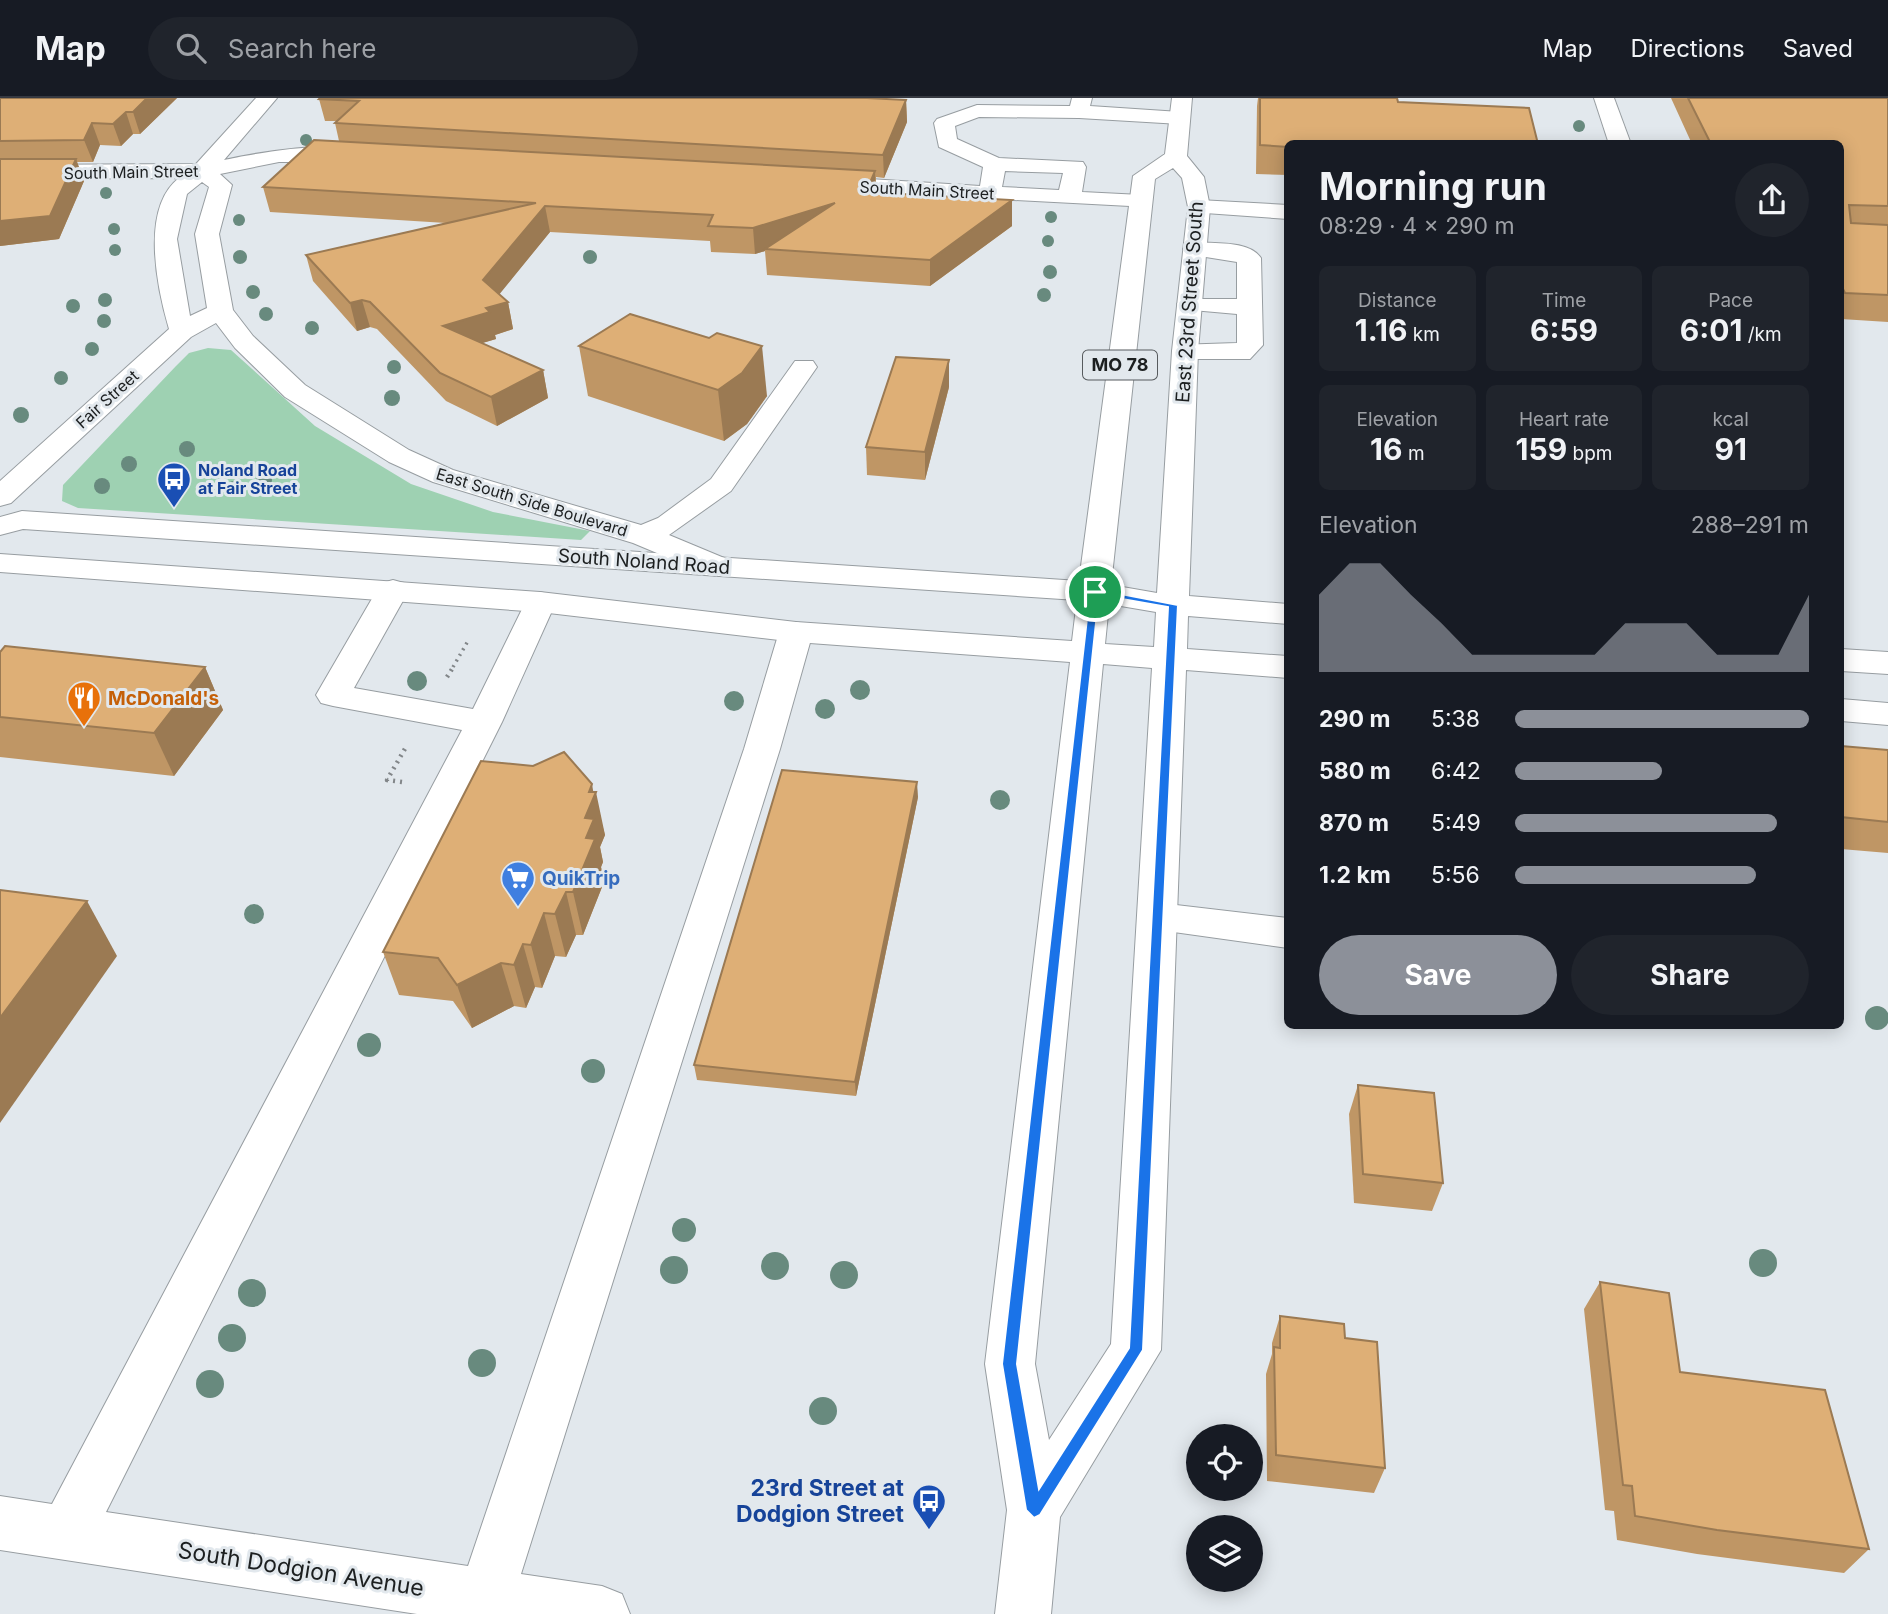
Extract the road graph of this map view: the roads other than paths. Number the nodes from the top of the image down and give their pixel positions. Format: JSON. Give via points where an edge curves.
{"nodes":[{"id":1,"x":267,"y":98,"type":"edge"},
{"id":2,"x":1604,"y":98,"type":"edge"},
{"id":3,"x":1080,"y":105,"type":"edge"},
{"id":4,"x":1181,"y":108,"type":"edge"},
{"id":5,"x":1618,"y":140,"type":"edge"},
{"id":6,"x":373,"y":157,"type":"edge"},
{"id":7,"x":1176,"y":157,"type":"junction"},
{"id":8,"x":995,"y":164,"type":"junction"},
{"id":9,"x":202,"y":171,"type":"junction"},
{"id":10,"x":0,"y":172,"type":"edge"},
{"id":11,"x":798,"y":182,"type":"edge"},
{"id":12,"x":989,"y":193,"type":"junction"},
{"id":13,"x":1069,"y":198,"type":"junction"},
{"id":14,"x":1142,"y":202,"type":"junction"},
{"id":15,"x":1199,"y":206,"type":"junction"},
{"id":16,"x":1282,"y":212,"type":"edge"},
{"id":17,"x":1284,"y":230,"type":"edge"},
{"id":18,"x":1195,"y":248,"type":"junction"},
{"id":19,"x":1190,"y":304,"type":"junction"},
{"id":20,"x":1250,"y":307,"type":"junction"},
{"id":21,"x":220,"y":312,"type":"junction"},
{"id":22,"x":182,"y":331,"type":"junction"},
{"id":23,"x":1185,"y":351,"type":"junction"},
{"id":24,"x":804,"y":367,"type":"dead end"},
{"id":25,"x":0,"y":497,"type":"edge"},
{"id":26,"x":0,"y":526,"type":"edge"},
{"id":27,"x":644,"y":536,"type":"junction"},
{"id":28,"x":0,"y":563,"type":"edge"},
{"id":29,"x":718,"y":567,"type":"junction"},
{"id":30,"x":393,"y":590,"type":"junction"},
{"id":31,"x":1095,"y":592,"type":"junction"},
{"id":32,"x":540,"y":602,"type":"junction"},
{"id":33,"x":1173,"y":605,"type":"junction"},
{"id":34,"x":1284,"y":614,"type":"edge"},
{"id":35,"x":796,"y":632,"type":"junction"},
{"id":36,"x":1089,"y":651,"type":"junction"},
{"id":37,"x":1171,"y":658,"type":"junction"},
{"id":38,"x":1844,"y":660,"type":"edge"},
{"id":39,"x":1888,"y":663,"type":"edge"},
{"id":40,"x":1284,"y":667,"type":"edge"},
{"id":41,"x":1844,"y":710,"type":"edge"},
{"id":42,"x":1888,"y":714,"type":"edge"},
{"id":43,"x":484,"y":722,"type":"junction"},
{"id":44,"x":1159,"y":918,"type":"junction"},
{"id":45,"x":1284,"y":933,"type":"edge"},
{"id":46,"x":1034,"y":1510,"type":"junction"},
{"id":47,"x":0,"y":1523,"type":"edge"},
{"id":48,"x":66,"y":1533,"type":"junction"},
{"id":49,"x":486,"y":1597,"type":"junction"},
{"id":50,"x":602,"y":1614,"type":"edge"},
{"id":51,"x":1023,"y":1614,"type":"edge"}],
"edges":[{"from":1,"to":9,"type":"main road"},
{"from":2,"to":5,"type":"main road"},
{"from":3,"to":4,"type":"main road"},
{"from":3,"to":8,"type":"main road","via":[[977,111],[944,123],[947,142]]},
{"from":4,"to":7,"type":"main road"},
{"from":6,"to":9,"type":"main road","name":"South Main Street","via":[[279,155]]},
{"from":7,"to":14,"type":"main road","name":"East 23rd Street South","number":"MO 78","via":[[1144,176]]},
{"from":7,"to":15,"type":"main road","name":"East 23rd Street South","number":"MO 78","via":[[1193,177]]},
{"from":8,"to":12,"type":"main road"},
{"from":8,"to":13,"type":"main road","via":[[1075,167]]},
{"from":9,"to":10,"type":"main road","name":"South Main Street"},
{"from":9,"to":21,"type":"main road","name":"East South Side Boulevard","via":[[221,185],[207,234]]},
{"from":9,"to":22,"type":"main road","via":[[176,191],[165,239]]},
{"from":11,"to":12,"type":"main road","name":"South Main Street"},
{"from":12,"to":13,"type":"main road","name":"South Main Street"},
{"from":13,"to":14,"type":"main road","name":"South Main Street"},
{"from":14,"to":31,"type":"main road","name":"East 23rd Street South","number":"MO 78"},
{"from":15,"to":16,"type":"main road"},
{"from":15,"to":18,"type":"main road","name":"East 23rd Street South","number":"MO 78"},
{"from":16,"to":17,"type":"main road","via":[[1278,228]]},
{"from":18,"to":19,"type":"main road","name":"East 23rd Street South","number":"MO 78"},
{"from":18,"to":20,"type":"main road","via":[[1249,258]]},
{"from":19,"to":20,"type":"main road"},
{"from":19,"to":23,"type":"main road","name":"East 23rd Street South","number":"MO 78"},
{"from":20,"to":23,"type":"main road","via":[[1250,345],[1241,353]]},
{"from":21,"to":22,"type":"main road","name":"Fair Street"},
{"from":21,"to":27,"type":"main road","name":"East South Side Boulevard","via":[[295,391],[398,456],[474,486]]},
{"from":22,"to":25,"type":"main road","name":"Fair Street"},
{"from":23,"to":33,"type":"main road","name":"East 23rd Street South","number":"MO 78"},
{"from":24,"to":27,"type":"main road","via":[[721,485],[669,524]]},
{"from":26,"to":29,"type":"main road","name":"South Noland Road","via":[[33,520]]},
{"from":27,"to":29,"type":"main road","name":"East South Side Boulevard"},
{"from":28,"to":30,"type":"main road"},
{"from":29,"to":31,"type":"main road","name":"South Noland Road"},
{"from":30,"to":32,"type":"main road"},
{"from":30,"to":43,"type":"main road","via":[[332,695]]},
{"from":31,"to":33,"type":"main road","name":"South Noland Road"},
{"from":31,"to":36,"type":"main road","name":"East 23rd Street South","number":"MO 78"},
{"from":32,"to":35,"type":"main road"},
{"from":32,"to":43,"type":"main road"},
{"from":33,"to":34,"type":"main road","name":"South Noland Road"},
{"from":33,"to":37,"type":"main road","name":"East 23rd Street South","number":"MO 78"},
{"from":35,"to":36,"type":"main road"},
{"from":35,"to":49,"type":"main road","via":[[758,762]]},
{"from":36,"to":37,"type":"main road"},
{"from":36,"to":46,"type":"main road","name":"East 23rd Street South","number":"MO 78","via":[[1010,1364]]},
{"from":37,"to":40,"type":"main road"},
{"from":37,"to":44,"type":"main road","name":"East 23rd Street South","number":"MO 78"},
{"from":38,"to":39,"type":"main road"},
{"from":41,"to":42,"type":"main road"},
{"from":43,"to":48,"type":"main road"},
{"from":44,"to":45,"type":"main road"},
{"from":44,"to":46,"type":"main road","name":"East 23rd Street South","number":"MO 78","via":[[1136,1350]]},
{"from":46,"to":51,"type":"main road","name":"East 23rd Street South","number":"MO 78"},
{"from":47,"to":48,"type":"main road","name":"South Dodgion Avenue"},
{"from":48,"to":49,"type":"main road","name":"South Dodgion Avenue"},
{"from":49,"to":50,"type":"main road","name":"South Dodgion Avenue"}]}
